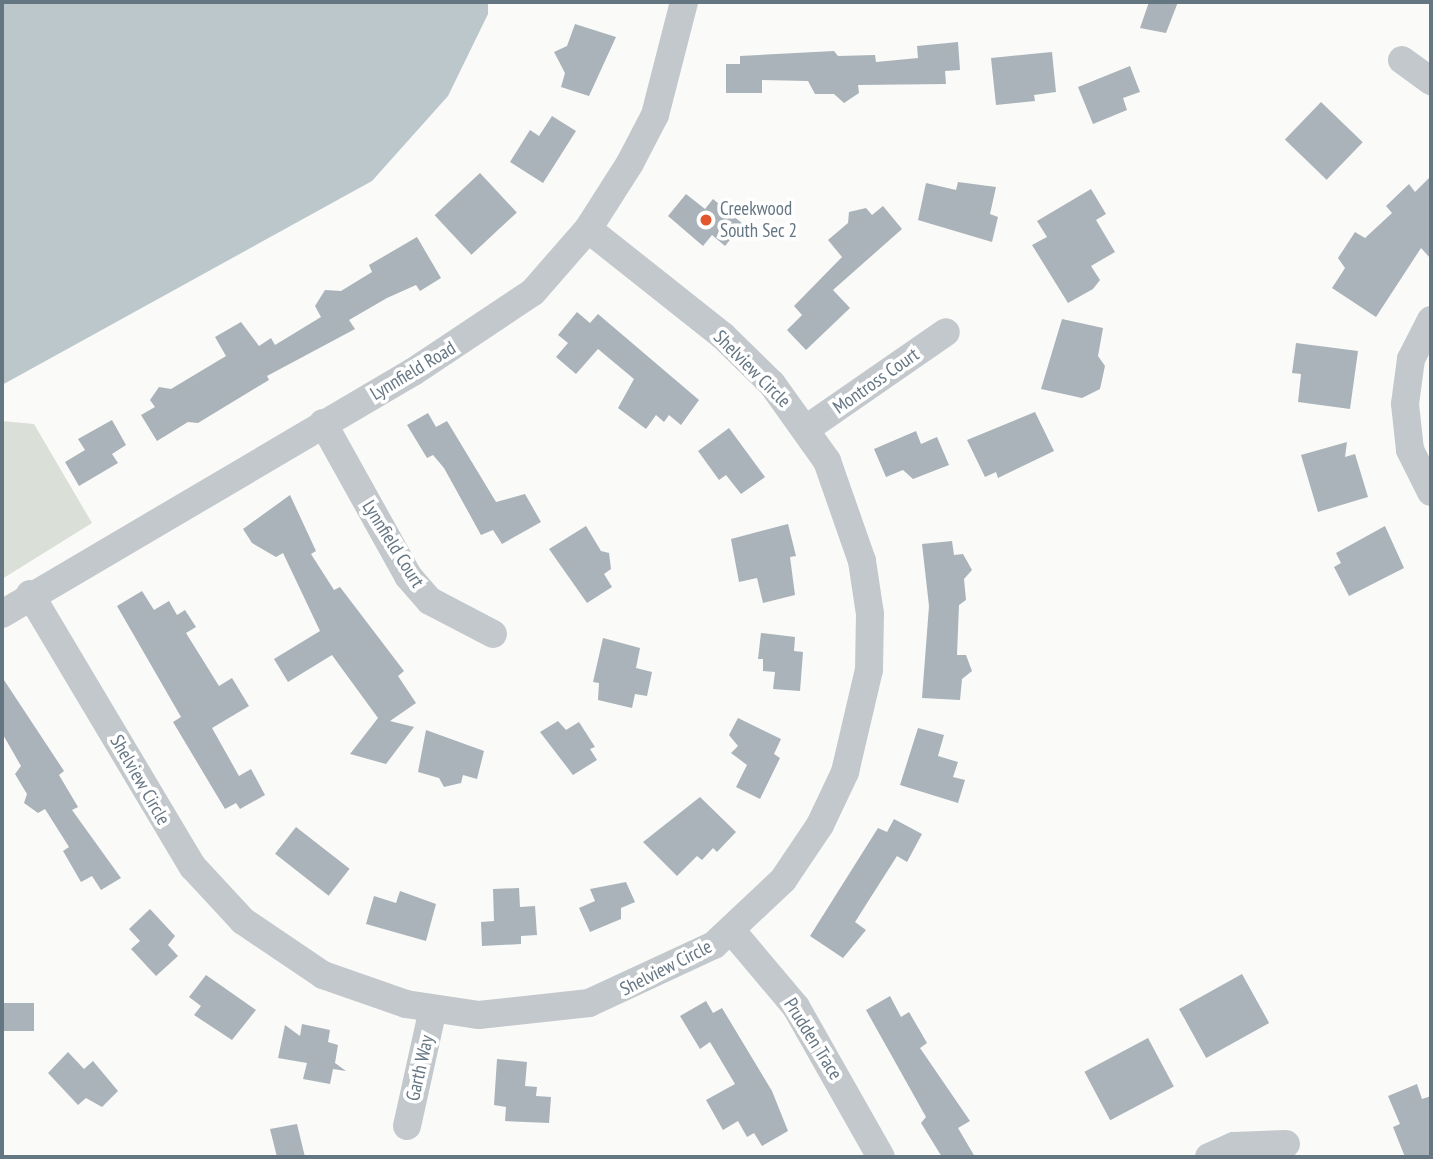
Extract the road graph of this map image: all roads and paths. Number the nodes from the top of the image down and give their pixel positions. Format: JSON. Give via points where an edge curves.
{"nodes":[{"id":1,"x":684,"y":2,"type":"edge"},
{"id":2,"x":1402,"y":60,"type":"dead end"},
{"id":3,"x":1431,"y":81,"type":"edge"},
{"id":4,"x":588,"y":229,"type":"junction"},
{"id":5,"x":1431,"y":320,"type":"edge"},
{"id":6,"x":946,"y":332,"type":"dead end"},
{"id":7,"x":323,"y":423,"type":"junction"},
{"id":8,"x":806,"y":429,"type":"junction"},
{"id":9,"x":1431,"y":492,"type":"edge"},
{"id":10,"x":30,"y":594,"type":"junction"},
{"id":11,"x":2,"y":614,"type":"edge"},
{"id":12,"x":493,"y":634,"type":"dead end"},
{"id":13,"x":732,"y":930,"type":"junction"},
{"id":14,"x":433,"y":1009,"type":"junction"},
{"id":15,"x":407,"y":1126,"type":"dead end"},
{"id":16,"x":1286,"y":1144,"type":"dead end"},
{"id":17,"x":881,"y":1157,"type":"edge"},
{"id":18,"x":1209,"y":1157,"type":"edge"}],
"edges":[{"from":1,"to":4,"type":"street","name":"Lynnfield Road","via":[[655,115]]},
{"from":2,"to":3,"type":"street"},
{"from":4,"to":7,"type":"street","name":"Lynnfield Road","via":[[533,292],[481,330]]},
{"from":4,"to":8,"type":"street","name":"Shelview Circle","via":[[723,336],[772,384]]},
{"from":5,"to":9,"type":"street","via":[[1411,359],[1405,404],[1410,450]]},
{"from":6,"to":8,"type":"street","name":"Montross Court"},
{"from":7,"to":10,"type":"street","name":"Lynnfield Road"},
{"from":7,"to":12,"type":"street","name":"Lynnfield Court","via":[[408,576],[430,601]]},
{"from":8,"to":13,"type":"street","name":"Shelview Circle","via":[[827,461],[862,561],[870,614],[869,670],[845,772],[820,825],[783,880]]},
{"from":10,"to":11,"type":"street","name":"Lynnfield Road"},
{"from":10,"to":14,"type":"street","name":"Shelview Circle","via":[[148,799],[193,867],[243,921],[323,975],[376,997]]},
{"from":13,"to":14,"type":"street","name":"Shelview Circle","via":[[688,961],[589,1003],[479,1015]]},
{"from":13,"to":17,"type":"street","name":"Prudden Trace","via":[[796,1007]]},
{"from":14,"to":15,"type":"street","name":"Garth Way"},
{"from":16,"to":18,"type":"street","via":[[1234,1146]]}]}
